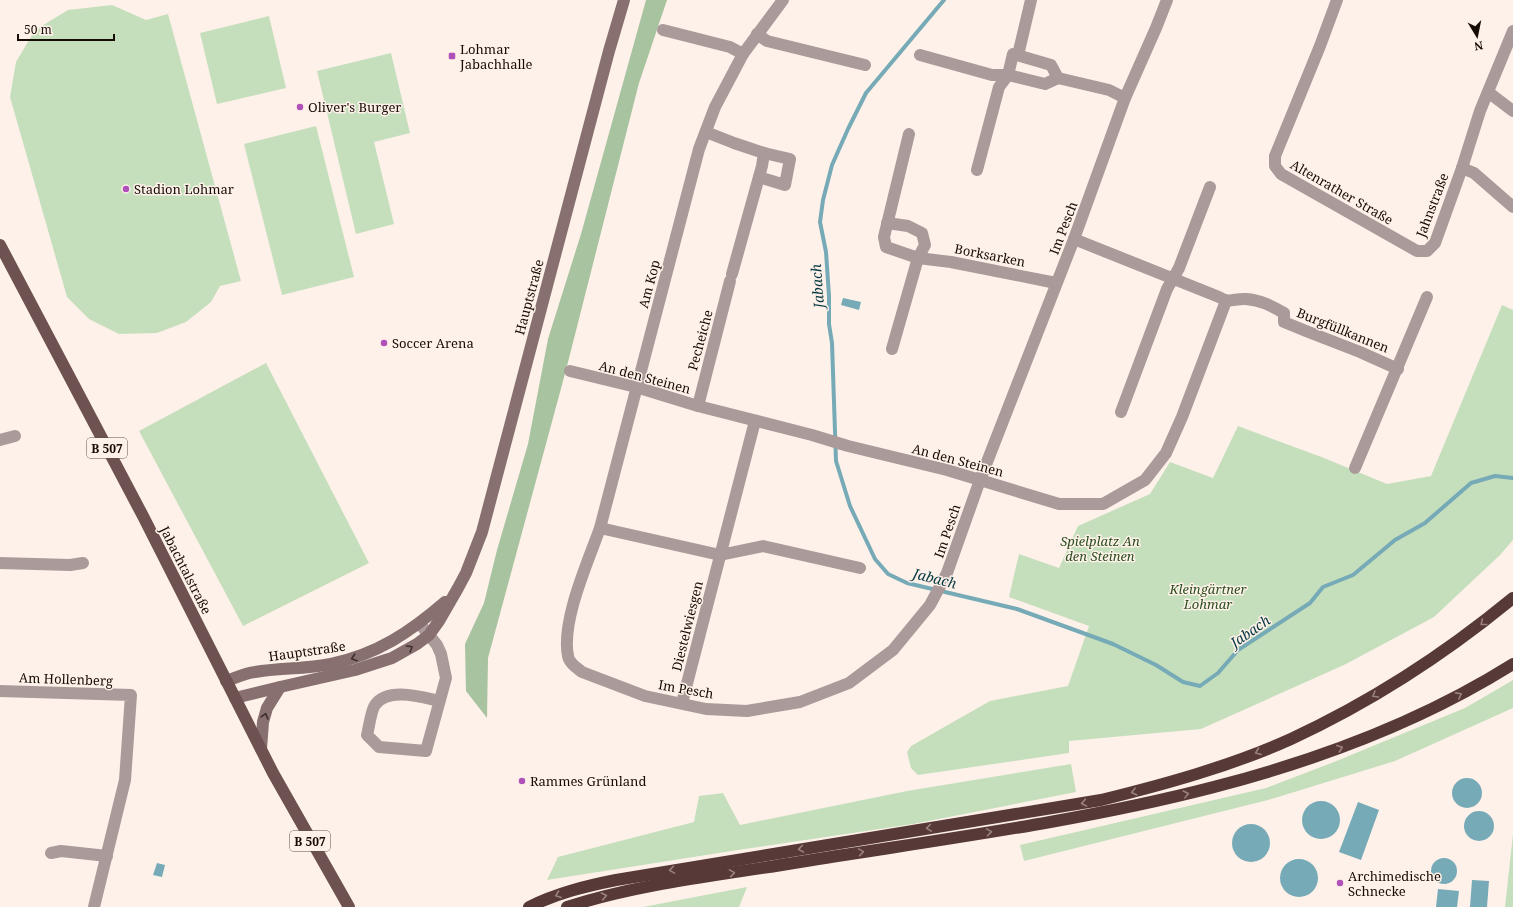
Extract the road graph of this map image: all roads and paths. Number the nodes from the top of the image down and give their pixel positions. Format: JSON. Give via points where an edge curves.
{"nodes":[{"id":1,"x":624,"y":0,"type":"edge"},
{"id":2,"x":784,"y":0,"type":"edge"},
{"id":3,"x":1031,"y":0,"type":"edge"},
{"id":4,"x":1166,"y":0,"type":"edge"},
{"id":5,"x":1337,"y":0,"type":"edge"},
{"id":6,"x":663,"y":30,"type":"dead end"},
{"id":7,"x":1513,"y":31,"type":"edge"},
{"id":8,"x":757,"y":34,"type":"junction"},
{"id":9,"x":743,"y":54,"type":"junction"},
{"id":10,"x":1018,"y":55,"type":"junction"},
{"id":11,"x":920,"y":56,"type":"dead end"},
{"id":12,"x":865,"y":65,"type":"dead end"},
{"id":13,"x":1008,"y":75,"type":"junction"},
{"id":14,"x":1058,"y":78,"type":"junction"},
{"id":15,"x":1488,"y":92,"type":"junction"},
{"id":16,"x":1125,"y":98,"type":"junction"},
{"id":17,"x":1513,"y":111,"type":"edge"},
{"id":18,"x":706,"y":132,"type":"junction"},
{"id":19,"x":910,"y":134,"type":"dead end"},
{"id":20,"x":764,"y":153,"type":"junction"},
{"id":21,"x":1462,"y":168,"type":"junction"},
{"id":22,"x":977,"y":170,"type":"dead end"},
{"id":23,"x":759,"y":177,"type":"junction"},
{"id":24,"x":1210,"y":187,"type":"dead end"},
{"id":25,"x":1513,"y":207,"type":"edge"},
{"id":26,"x":887,"y":223,"type":"junction"},
{"id":27,"x":1074,"y":239,"type":"junction"},
{"id":28,"x":0,"y":245,"type":"edge"},
{"id":29,"x":1427,"y":251,"type":"joint"},
{"id":30,"x":918,"y":258,"type":"junction"},
{"id":31,"x":1172,"y":278,"type":"junction"},
{"id":32,"x":1056,"y":283,"type":"junction"},
{"id":33,"x":1427,"y":297,"type":"dead end"},
{"id":34,"x":1226,"y":301,"type":"junction"},
{"id":35,"x":892,"y":349,"type":"dead end"},
{"id":36,"x":1398,"y":369,"type":"junction"},
{"id":37,"x":570,"y":371,"type":"dead end"},
{"id":38,"x":636,"y":387,"type":"junction"},
{"id":39,"x":698,"y":406,"type":"junction"},
{"id":40,"x":1121,"y":412,"type":"dead end"},
{"id":41,"x":755,"y":421,"type":"junction"},
{"id":42,"x":15,"y":436,"type":"dead end"},
{"id":43,"x":0,"y":440,"type":"edge"},
{"id":44,"x":1355,"y":468,"type":"dead end"},
{"id":45,"x":980,"y":480,"type":"junction"},
{"id":46,"x":600,"y":528,"type":"junction"},
{"id":47,"x":720,"y":555,"type":"junction"},
{"id":48,"x":83,"y":562,"type":"dead end"},
{"id":49,"x":0,"y":563,"type":"edge"},
{"id":50,"x":860,"y":568,"type":"dead end"},
{"id":51,"x":452,"y":596,"type":"junction"},
{"id":52,"x":1513,"y":598,"type":"edge"},
{"id":53,"x":420,"y":624,"type":"junction"},
{"id":54,"x":429,"y":635,"type":"junction"},
{"id":55,"x":1513,"y":664,"type":"edge"},
{"id":56,"x":226,"y":681,"type":"junction"},
{"id":57,"x":280,"y":687,"type":"junction"},
{"id":58,"x":0,"y":691,"type":"edge"},
{"id":59,"x":235,"y":698,"type":"junction"},
{"id":60,"x":439,"y":700,"type":"junction"},
{"id":61,"x":682,"y":703,"type":"junction"},
{"id":62,"x":261,"y":749,"type":"junction"},
{"id":63,"x":51,"y":853,"type":"dead end"},
{"id":64,"x":107,"y":856,"type":"junction"},
{"id":65,"x":94,"y":907,"type":"edge"},
{"id":66,"x":349,"y":907,"type":"edge"},
{"id":67,"x":529,"y":907,"type":"edge"},
{"id":68,"x":567,"y":907,"type":"edge"}],
"edges":[{"from":1,"to":51,"type":"main road","name":"Hauptstraße","via":[[482,532],[466,573]]},
{"from":2,"to":8,"type":"street","name":"Am Kop"},
{"from":3,"to":10,"type":"street"},
{"from":4,"to":16,"type":"street","name":"Im Pesch"},
{"from":5,"to":29,"type":"street","name":"Altenrather Straße","via":[[1275,156],[1275,166],[1281,174],[1417,251]]},
{"from":6,"to":9,"type":"street","via":[[730,47]]},
{"from":7,"to":15,"type":"street","name":"Jahnstraße"},
{"from":8,"to":9,"type":"street","name":"Am Kop"},
{"from":8,"to":12,"type":"street","via":[[767,41]]},
{"from":9,"to":18,"type":"street","name":"Am Kop","via":[[715,107]]},
{"from":10,"to":13,"type":"street","via":[[1013,54]]},
{"from":10,"to":14,"type":"street","via":[[1051,65]]},
{"from":11,"to":13,"type":"street","via":[[992,75]]},
{"from":13,"to":14,"type":"street","via":[[1045,84]]},
{"from":13,"to":22,"type":"street","via":[[999,87]]},
{"from":14,"to":16,"type":"street","via":[[1109,90]]},
{"from":15,"to":17,"type":"street"},
{"from":15,"to":21,"type":"street","name":"Jahnstraße"},
{"from":16,"to":27,"type":"street","name":"Im Pesch"},
{"from":18,"to":20,"type":"street"},
{"from":18,"to":38,"type":"street","name":"Am Kop","via":[[699,149]]},
{"from":19,"to":26,"type":"street","name":"Borksarken"},
{"from":20,"to":23,"type":"street","name":"Pecheiche"},
{"from":20,"to":23,"type":"street","via":[[790,159],[785,185]]},
{"from":21,"to":25,"type":"street","name":"Jahnstraße","via":[[1474,173]]},
{"from":21,"to":29,"type":"street","name":"Jahnstraße","via":[[1435,243]]},
{"from":23,"to":39,"type":"street","name":"Pecheiche"},
{"from":24,"to":31,"type":"street","via":[[1179,268]]},
{"from":26,"to":30,"type":"street","name":"Borksarken","via":[[884,237],[886,247]]},
{"from":26,"to":30,"type":"street","via":[[908,226],[922,233],[925,245]]},
{"from":27,"to":31,"type":"street"},
{"from":27,"to":32,"type":"street","name":"Im Pesch"},
{"from":28,"to":56,"type":"main road","name":"Jabachtalstraße","number":"B 507","via":[[144,518]]},
{"from":30,"to":32,"type":"street","name":"Borksarken"},
{"from":30,"to":35,"type":"street"},
{"from":31,"to":34,"type":"street"},
{"from":31,"to":40,"type":"street"},
{"from":32,"to":45,"type":"street","name":"Im Pesch"},
{"from":33,"to":36,"type":"street","name":"Burgfüllkannen"},
{"from":34,"to":36,"type":"street","name":"Burgfüllkannen","via":[[1245,299],[1266,302],[1284,313],[1284,322]]},
{"from":34,"to":45,"type":"street","name":"An den Steinen","via":[[1166,453],[1145,480],[1103,504],[1059,504]]},
{"from":36,"to":44,"type":"street","name":"Burgfüllkannen"},
{"from":37,"to":38,"type":"street","name":"An den Steinen"},
{"from":38,"to":39,"type":"street","name":"An den Steinen"},
{"from":38,"to":46,"type":"street","name":"Am Kop"},
{"from":39,"to":41,"type":"street","name":"An den Steinen"},
{"from":41,"to":45,"type":"street","name":"An den Steinen"},
{"from":41,"to":47,"type":"street","name":"Diestelwiesgen"},
{"from":42,"to":43,"type":"street"},
{"from":45,"to":61,"type":"street","name":"Im Pesch","via":[[948,573],[930,606],[893,650],[849,683],[800,702],[747,711],[706,709]]},
{"from":46,"to":47,"type":"street"},
{"from":46,"to":61,"type":"street","name":"Im Pesch","via":[[568,621],[568,658],[578,669],[594,677],[645,696]]},
{"from":47,"to":50,"type":"street","via":[[763,546]]},
{"from":47,"to":61,"type":"street","name":"Diestelwiesgen"},
{"from":48,"to":49,"type":"street","via":[[70,565]]},
{"from":51,"to":53,"type":"main road","name":"Hauptstraße"},
{"from":51,"to":54,"type":"main road"},
{"from":52,"to":67,"type":"highway","one_way":true,"via":[[1476,628],[1402,678],[1351,708],[1291,739],[1230,763],[1101,800],[588,885]]},
{"from":53,"to":54,"type":"street"},
{"from":53,"to":56,"type":"main road","name":"Hauptstraße","one_way":true,"via":[[390,643],[351,659],[295,669],[255,672]]},
{"from":57,"to":54,"type":"main road","name":"Hauptstraße","one_way":true,"via":[[376,664],[407,650]]},
{"from":54,"to":60,"type":"street","via":[[442,654],[446,678]]},
{"from":68,"to":55,"type":"highway","one_way":true,"via":[[593,899],[672,883],[1104,812],[1219,786],[1352,744],[1446,702]]},
{"from":56,"to":59,"type":"main road","name":"Jabachtalstraße","number":"B 507"},
{"from":57,"to":59,"type":"main road","name":"Hauptstraße"},
{"from":62,"to":57,"type":"main road","one_way":true,"via":[[267,708]]},
{"from":58,"to":64,"type":"street","name":"Am Hollenberg","via":[[131,695],[125,780]]},
{"from":59,"to":62,"type":"main road","name":"Jabachtalstraße"},
{"from":60,"to":60,"type":"street","via":[[405,694],[384,697],[374,706],[367,735],[379,747],[426,751]]},
{"from":62,"to":66,"type":"main road","name":"Jabachtalstraße","number":"B 507"},
{"from":63,"to":64,"type":"street","via":[[61,851]]},
{"from":64,"to":65,"type":"street"}]}
